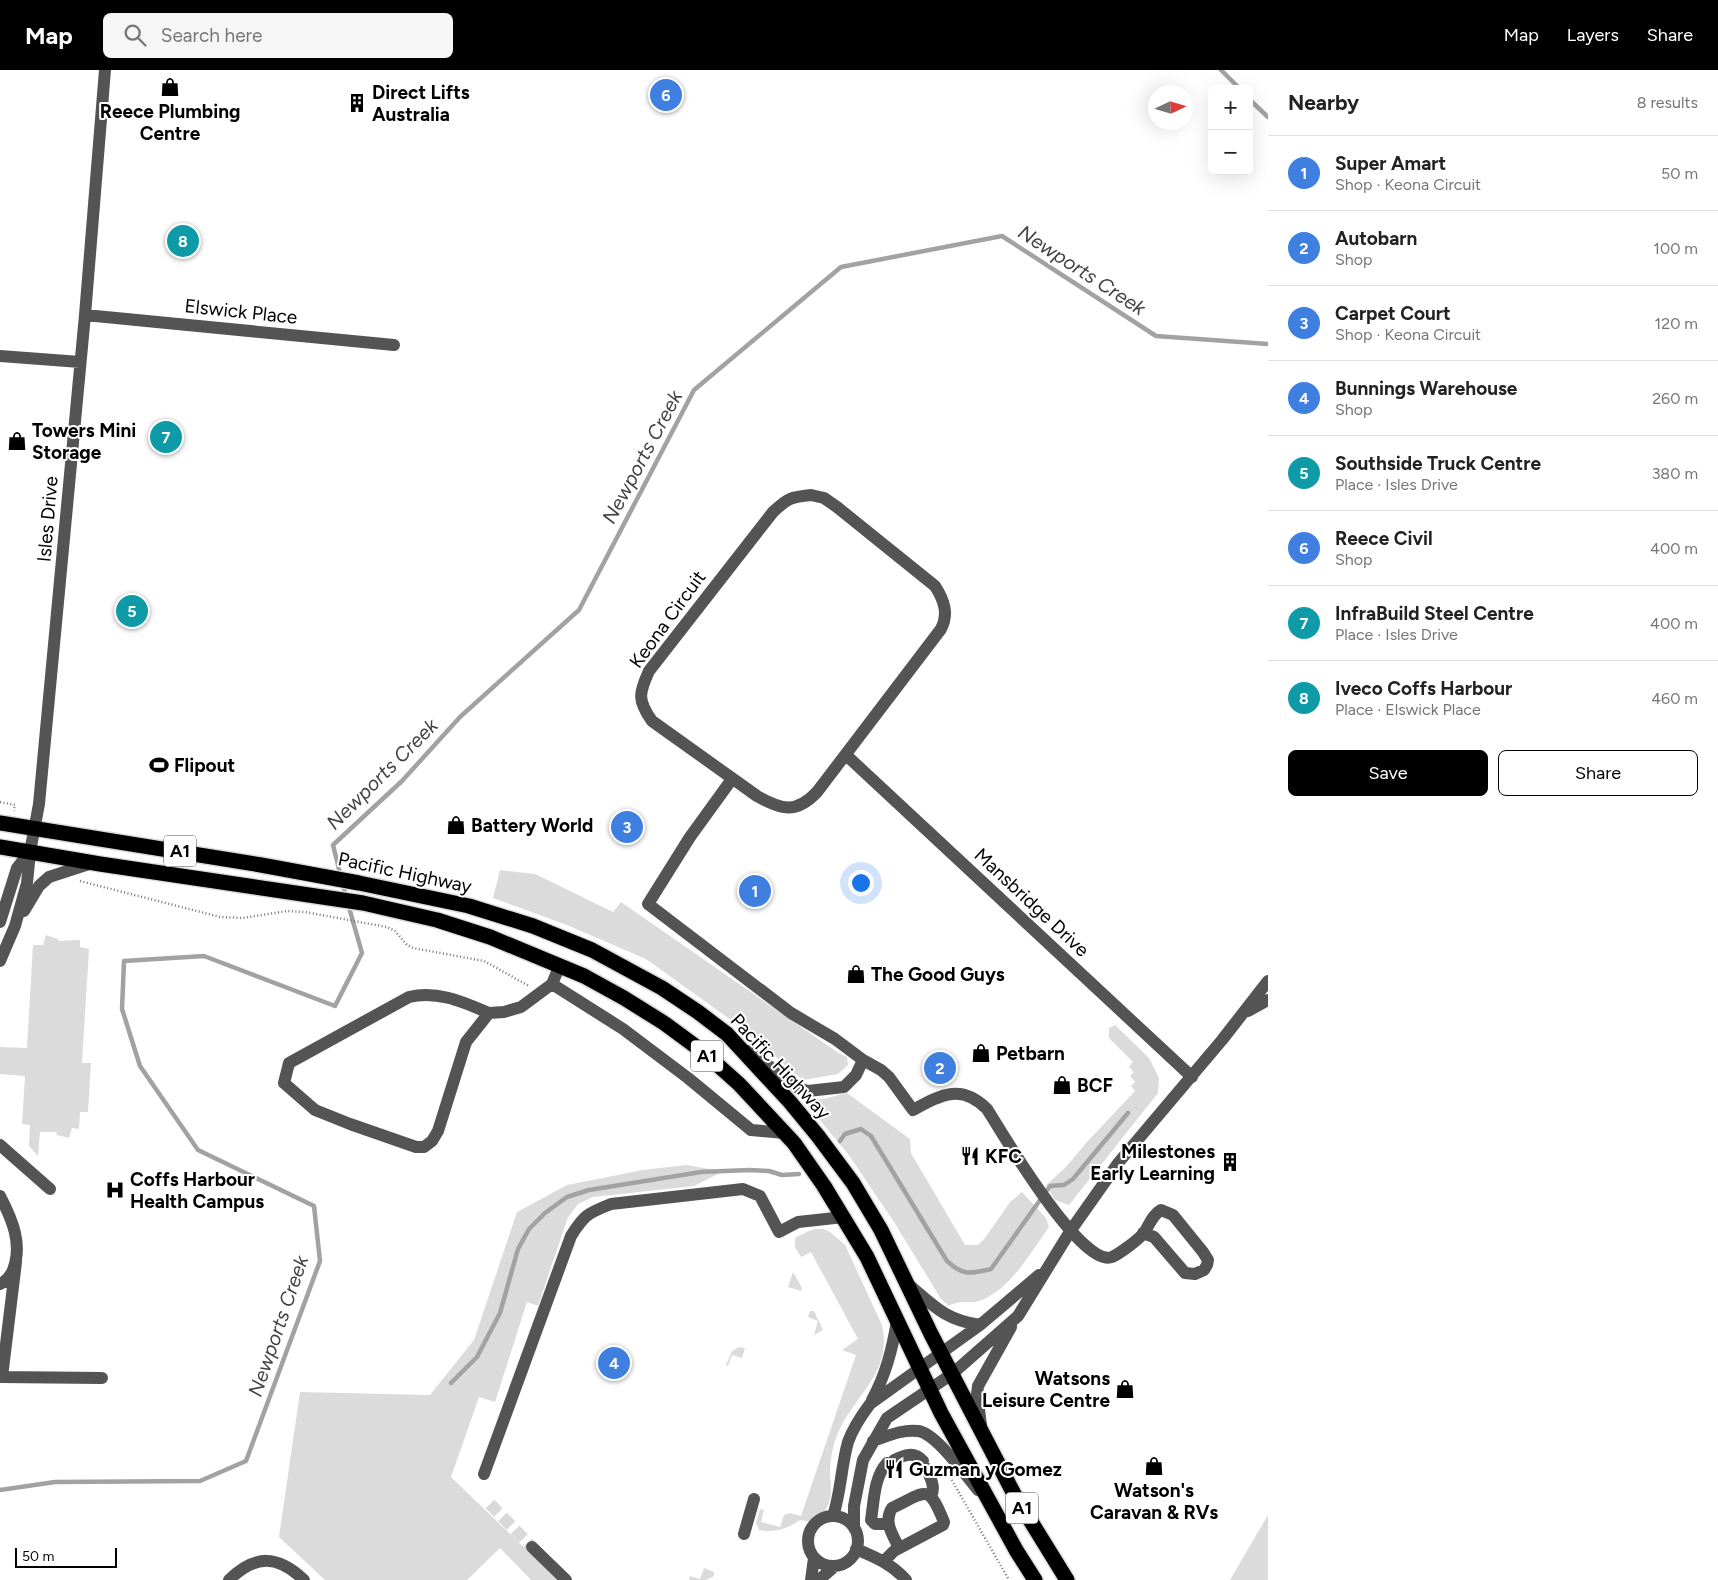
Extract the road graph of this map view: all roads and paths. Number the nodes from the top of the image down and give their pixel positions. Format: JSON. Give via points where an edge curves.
{"nodes":[{"id":1,"x":105,"y":70,"type":"edge"},
{"id":2,"x":85,"y":315,"type":"junction"},
{"id":3,"x":394,"y":345,"type":"dead end"},
{"id":4,"x":0,"y":356,"type":"edge"},
{"id":5,"x":80,"y":362,"type":"junction"},
{"id":6,"x":846,"y":755,"type":"junction"},
{"id":7,"x":732,"y":779,"type":"junction"},
{"id":8,"x":0,"y":802,"type":"edge"},
{"id":9,"x":15,"y":805,"type":"dead end"},
{"id":10,"x":0,"y":823,"type":"edge"},
{"id":11,"x":35,"y":828,"type":"junction"},
{"id":12,"x":0,"y":847,"type":"edge"},
{"id":13,"x":30,"y":852,"type":"junction"},
{"id":14,"x":93,"y":863,"type":"junction"},
{"id":15,"x":73,"y":881,"type":"dead end"},
{"id":16,"x":0,"y":922,"type":"edge"},
{"id":17,"x":15,"y":926,"type":"junction"},
{"id":18,"x":0,"y":961,"type":"edge"},
{"id":19,"x":560,"y":965,"type":"junction"},
{"id":20,"x":1268,"y":981,"type":"edge"},
{"id":21,"x":552,"y":984,"type":"junction"},
{"id":22,"x":540,"y":992,"type":"junction"},
{"id":23,"x":1268,"y":1000,"type":"edge"},
{"id":24,"x":489,"y":1013,"type":"junction"},
{"id":25,"x":1244,"y":1013,"type":"junction"},
{"id":26,"x":728,"y":1034,"type":"junction"},
{"id":27,"x":863,"y":1060,"type":"junction"},
{"id":28,"x":1192,"y":1076,"type":"junction"},
{"id":29,"x":785,"y":1133,"type":"junction"},
{"id":30,"x":0,"y":1145,"type":"edge"},
{"id":31,"x":50,"y":1189,"type":"dead end"},
{"id":32,"x":0,"y":1196,"type":"edge"},
{"id":33,"x":844,"y":1217,"type":"junction"},
{"id":34,"x":1071,"y":1230,"type":"junction"},
{"id":35,"x":1143,"y":1233,"type":"junction"},
{"id":36,"x":16,"y":1262,"type":"junction"},
{"id":37,"x":1046,"y":1268,"type":"junction"},
{"id":38,"x":904,"y":1281,"type":"junction"},
{"id":39,"x":0,"y":1284,"type":"edge"},
{"id":40,"x":1018,"y":1316,"type":"junction"},
{"id":41,"x":897,"y":1321,"type":"junction"},
{"id":42,"x":980,"y":1325,"type":"junction"},
{"id":43,"x":941,"y":1354,"type":"junction"},
{"id":44,"x":920,"y":1368,"type":"junction"},
{"id":45,"x":952,"y":1374,"type":"junction"},
{"id":46,"x":1,"y":1377,"type":"edge"},
{"id":47,"x":102,"y":1378,"type":"dead end"},
{"id":48,"x":930,"y":1390,"type":"junction"},
{"id":49,"x":870,"y":1404,"type":"junction"},
{"id":50,"x":981,"y":1432,"type":"junction"},
{"id":51,"x":873,"y":1441,"type":"junction"},
{"id":52,"x":946,"y":1471,"type":"dead end"},
{"id":53,"x":484,"y":1474,"type":"dead end"},
{"id":54,"x":931,"y":1496,"type":"junction"},
{"id":55,"x":754,"y":1499,"type":"dead end"},
{"id":56,"x":989,"y":1502,"type":"junction"},
{"id":57,"x":833,"y":1516,"type":"junction"},
{"id":58,"x":884,"y":1524,"type":"junction"},
{"id":59,"x":854,"y":1528,"type":"junction"},
{"id":60,"x":744,"y":1534,"type":"dead end"},
{"id":61,"x":532,"y":1547,"type":"tunnel mouth"},
{"id":62,"x":899,"y":1548,"type":"junction"},
{"id":63,"x":856,"y":1549,"type":"junction"},
{"id":64,"x":814,"y":1558,"type":"junction"},
{"id":65,"x":884,"y":1561,"type":"junction"},
{"id":66,"x":835,"y":1566,"type":"junction"},
{"id":67,"x":229,"y":1580,"type":"edge"},
{"id":68,"x":304,"y":1580,"type":"edge"},
{"id":69,"x":566,"y":1580,"type":"edge"},
{"id":70,"x":811,"y":1580,"type":"edge"},
{"id":71,"x":819,"y":1580,"type":"edge"},
{"id":72,"x":906,"y":1580,"type":"edge"},
{"id":73,"x":1009,"y":1580,"type":"edge"},
{"id":74,"x":1035,"y":1580,"type":"edge"},
{"id":75,"x":1067,"y":1580,"type":"edge"}],
"edges":[{"from":1,"to":2,"type":"street","name":"Isles Drive"},
{"from":2,"to":3,"type":"street","name":"Elswick Place"},
{"from":2,"to":5,"type":"street","name":"Isles Drive"},
{"from":4,"to":5,"type":"street"},
{"from":5,"to":11,"type":"street","name":"Isles Drive"},
{"from":6,"to":7,"type":"street","name":"Keona Circuit","via":[[817,792],[798,807],[774,806]]},
{"from":6,"to":7,"type":"street","name":"Keona Circuit","via":[[941,629],[946,612],[942,596],[935,586],[838,507],[824,498],[811,495],[794,497],[773,512],[753,537],[649,671],[641,689],[642,708],[652,721]]},
{"from":6,"to":28,"type":"street","name":"Mansbridge Drive"},
{"from":7,"to":27,"type":"street","via":[[690,837],[648,904],[791,1013]]},
{"from":8,"to":9,"type":"path"},
{"from":10,"to":11,"type":"highway","name":"Pacific Highway","number":"A1"},
{"from":11,"to":13,"type":"street","name":"Isles Drive"},
{"from":11,"to":26,"type":"highway","name":"Pacific Highway","number":"A1","via":[[359,882],[469,906],[533,926],[592,950],[662,988]]},
{"from":12,"to":13,"type":"highway","name":"Pacific Highway","number":"A1"},
{"from":13,"to":14,"type":"highway","name":"Pacific Highway","number":"A1"},
{"from":13,"to":16,"type":"street","via":[[17,868]]},
{"from":13,"to":17,"type":"street","name":"Isles Drive","via":[[27,882]]},
{"from":14,"to":17,"type":"street","via":[[43,881]]},
{"from":14,"to":19,"type":"highway","name":"Pacific Highway","number":"A1","via":[[363,903],[437,920]]},
{"from":15,"to":22,"type":"path","via":[[220,917],[243,918],[296,911],[364,922],[391,929],[413,948],[484,961]]},
{"from":17,"to":18,"type":"street"},
{"from":19,"to":21,"type":"street"},
{"from":19,"to":29,"type":"highway","name":"Pacific Highway","number":"A1","via":[[624,998],[679,1034],[739,1084]]},
{"from":20,"to":25,"type":"street"},
{"from":21,"to":22,"type":"street"},
{"from":21,"to":29,"type":"street","via":[[623,1028],[751,1130]]},
{"from":22,"to":24,"type":"street","via":[[521,1008]]},
{"from":23,"to":25,"type":"street"},
{"from":24,"to":24,"type":"street","via":[[466,1042],[438,1131],[424,1147],[416,1147],[315,1110],[284,1084],[289,1064],[409,997],[423,993],[449,997]]},
{"from":25,"to":28,"type":"street"},
{"from":26,"to":27,"type":"street","via":[[798,1088],[808,1091],[844,1087],[856,1075]]},
{"from":26,"to":38,"type":"highway","name":"Pacific Highway","number":"A1","via":[[806,1122],[853,1183],[881,1230]]},
{"from":27,"to":34,"type":"street","via":[[889,1077],[914,1110],[947,1094],[966,1094],[977,1100],[987,1109],[1036,1188]]},
{"from":28,"to":34,"type":"street","via":[[1119,1162]]},
{"from":29,"to":33,"type":"highway","name":"Pacific Highway","number":"A1"},
{"from":30,"to":31,"type":"street"},
{"from":32,"to":36,"type":"street","via":[[17,1236]]},
{"from":33,"to":41,"type":"highway","name":"Pacific Highway","number":"A1","via":[[868,1257]]},
{"from":33,"to":53,"type":"street","via":[[798,1222],[779,1232],[760,1196],[743,1189],[611,1204],[594,1210],[582,1219],[571,1236]]},
{"from":34,"to":35,"type":"street","via":[[1096,1255],[1106,1258],[1118,1253]]},
{"from":34,"to":37,"type":"street"},
{"from":35,"to":35,"type":"street","via":[[1155,1214],[1168,1211],[1203,1252],[1207,1265],[1195,1274],[1185,1273],[1154,1237]]},
{"from":36,"to":39,"type":"street","via":[[8,1280]]},
{"from":36,"to":46,"type":"street"},
{"from":37,"to":40,"type":"street"},
{"from":37,"to":42,"type":"street"},
{"from":38,"to":42,"type":"street","via":[[949,1317]]},
{"from":38,"to":43,"type":"highway","name":"Pacific Highway","number":"A1"},
{"from":40,"to":45,"type":"street"},
{"from":40,"to":50,"type":"street","via":[[978,1386]]},
{"from":41,"to":44,"type":"highway","name":"Pacific Highway","number":"A1"},
{"from":41,"to":49,"type":"street","via":[[887,1368]]},
{"from":42,"to":43,"type":"street"},
{"from":43,"to":44,"type":"street"},
{"from":43,"to":45,"type":"highway","name":"Pacific Highway","number":"A1"},
{"from":44,"to":48,"type":"highway","name":"Pacific Highway","number":"A1"},
{"from":44,"to":49,"type":"street"},
{"from":45,"to":48,"type":"street"},
{"from":45,"to":50,"type":"highway","name":"Pacific Highway","number":"A1"},
{"from":46,"to":47,"type":"street"},
{"from":48,"to":51,"type":"street","via":[[887,1418]]},
{"from":48,"to":56,"type":"highway","name":"Pacific Highway","number":"A1"},
{"from":49,"to":57,"type":"street","via":[[849,1441]]},
{"from":50,"to":75,"type":"highway","name":"Pacific Highway","number":"A1","via":[[1014,1494]]},
{"from":51,"to":56,"type":"street","via":[[901,1432],[925,1432]]},
{"from":51,"to":59,"type":"street","via":[[863,1460],[857,1485]]},
{"from":52,"to":73,"type":"path"},
{"from":54,"to":58,"type":"street","via":[[923,1494],[892,1508]]},
{"from":54,"to":58,"type":"street","via":[[933,1486],[920,1458],[909,1454],[890,1462],[882,1469],[877,1484],[871,1520]]},
{"from":54,"to":62,"type":"street","via":[[943,1525]]},
{"from":55,"to":60,"type":"street"},
{"from":56,"to":74,"type":"highway","name":"Pacific Highway","number":"A1"},
{"from":57,"to":59,"type":"street","via":[[845,1519]]},
{"from":57,"to":64,"type":"street","via":[[819,1520],[810,1531],[808,1545]]},
{"from":58,"to":62,"type":"street"},
{"from":59,"to":63,"type":"street"},
{"from":61,"to":69,"type":"street"},
{"from":62,"to":65,"type":"street"},
{"from":63,"to":65,"type":"street"},
{"from":63,"to":66,"type":"street","via":[[848,1561]]},
{"from":64,"to":66,"type":"street"},
{"from":64,"to":70,"type":"street"},
{"from":65,"to":72,"type":"street"},
{"from":66,"to":71,"type":"street"},
{"from":67,"to":68,"type":"street","via":[[243,1568],[269,1561],[291,1568]]}]}
